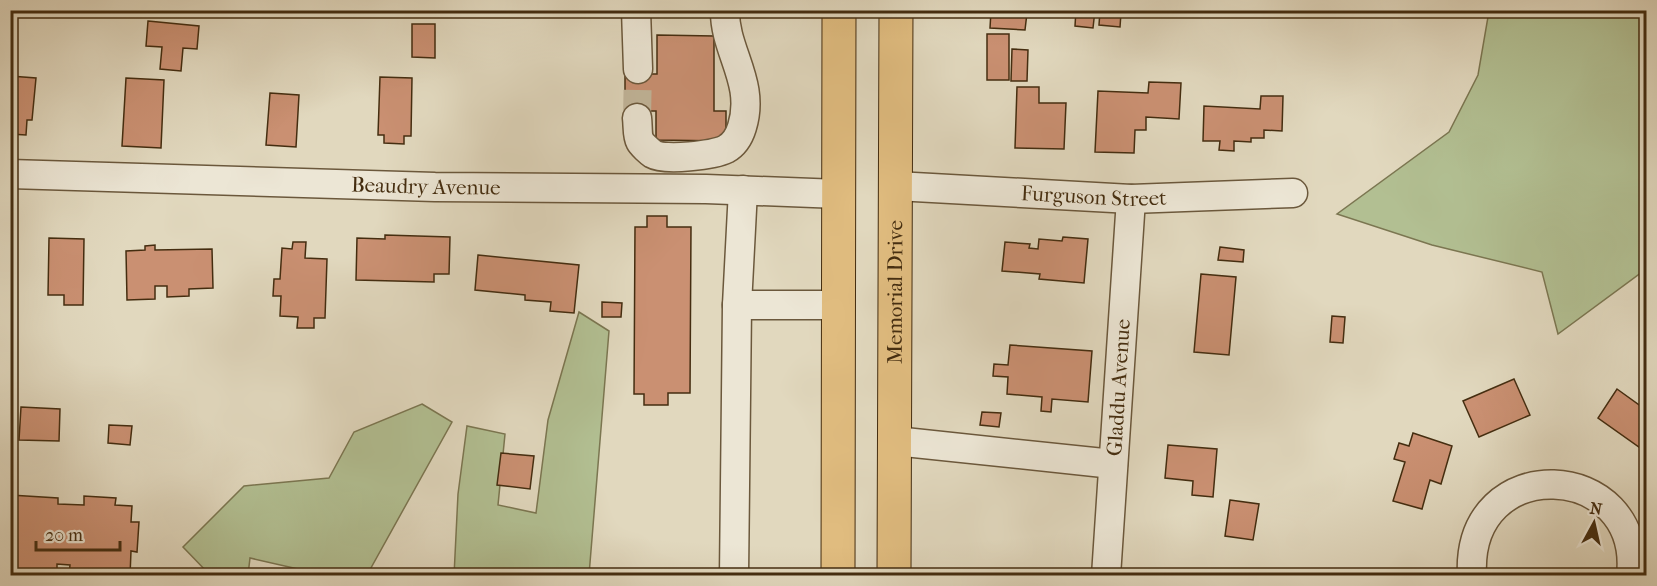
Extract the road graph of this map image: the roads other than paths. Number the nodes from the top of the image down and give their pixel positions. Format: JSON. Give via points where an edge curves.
{"nodes":[{"id":1,"x":636,"y":10,"type":"edge"},
{"id":2,"x":725,"y":10,"type":"edge"},
{"id":3,"x":839,"y":10,"type":"edge"},
{"id":4,"x":896,"y":10,"type":"edge"},
{"id":5,"x":638,"y":69,"type":"tunnel mouth"},
{"id":6,"x":638,"y":118,"type":"tunnel mouth"},
{"id":7,"x":10,"y":174,"type":"edge"},
{"id":8,"x":896,"y":186,"type":"junction"},
{"id":9,"x":743,"y":190,"type":"junction"},
{"id":10,"x":1293,"y":193,"type":"dead end"},
{"id":11,"x":839,"y":194,"type":"junction"},
{"id":12,"x":1131,"y":199,"type":"junction"},
{"id":13,"x":839,"y":304,"type":"junction"},
{"id":14,"x":737,"y":305,"type":"junction"},
{"id":15,"x":895,"y":441,"type":"junction"},
{"id":16,"x":1113,"y":464,"type":"junction"},
{"id":17,"x":1636,"y":568,"type":"edge"},
{"id":18,"x":734,"y":576,"type":"edge"},
{"id":19,"x":838,"y":576,"type":"edge"},
{"id":20,"x":894,"y":576,"type":"edge"},
{"id":21,"x":1106,"y":576,"type":"edge"},
{"id":22,"x":1472,"y":576,"type":"edge"}],
"edges":[{"from":1,"to":5,"type":"street"},
{"from":2,"to":6,"type":"street","via":[[744,80],[746,109],[737,141],[711,154],[654,155],[640,141]]},
{"from":3,"to":11,"type":"main road"},
{"from":4,"to":8,"type":"main road","name":"Memorial Drive"},
{"from":7,"to":9,"type":"street","name":"Beaudry Avenue","via":[[423,187]]},
{"from":8,"to":12,"type":"street","name":"Furguson Street"},
{"from":8,"to":15,"type":"main road","name":"Memorial Drive"},
{"from":9,"to":11,"type":"street","name":"Beaudry Avenue"},
{"from":9,"to":14,"type":"street"},
{"from":10,"to":12,"type":"street","name":"Furguson Street"},
{"from":11,"to":13,"type":"main road"},
{"from":12,"to":16,"type":"street","name":"Gladdu Avenue"},
{"from":13,"to":14,"type":"street"},
{"from":13,"to":19,"type":"main road"},
{"from":14,"to":18,"type":"street"},
{"from":15,"to":16,"type":"street"},
{"from":15,"to":20,"type":"main road","name":"Memorial Drive"},
{"from":16,"to":21,"type":"street","name":"Gladdu Avenue"},
{"from":17,"to":22,"type":"street","via":[[1626,534],[1609,508],[1584,490],[1553,483],[1537,484],[1508,496],[1486,517],[1473,546]]}]}
